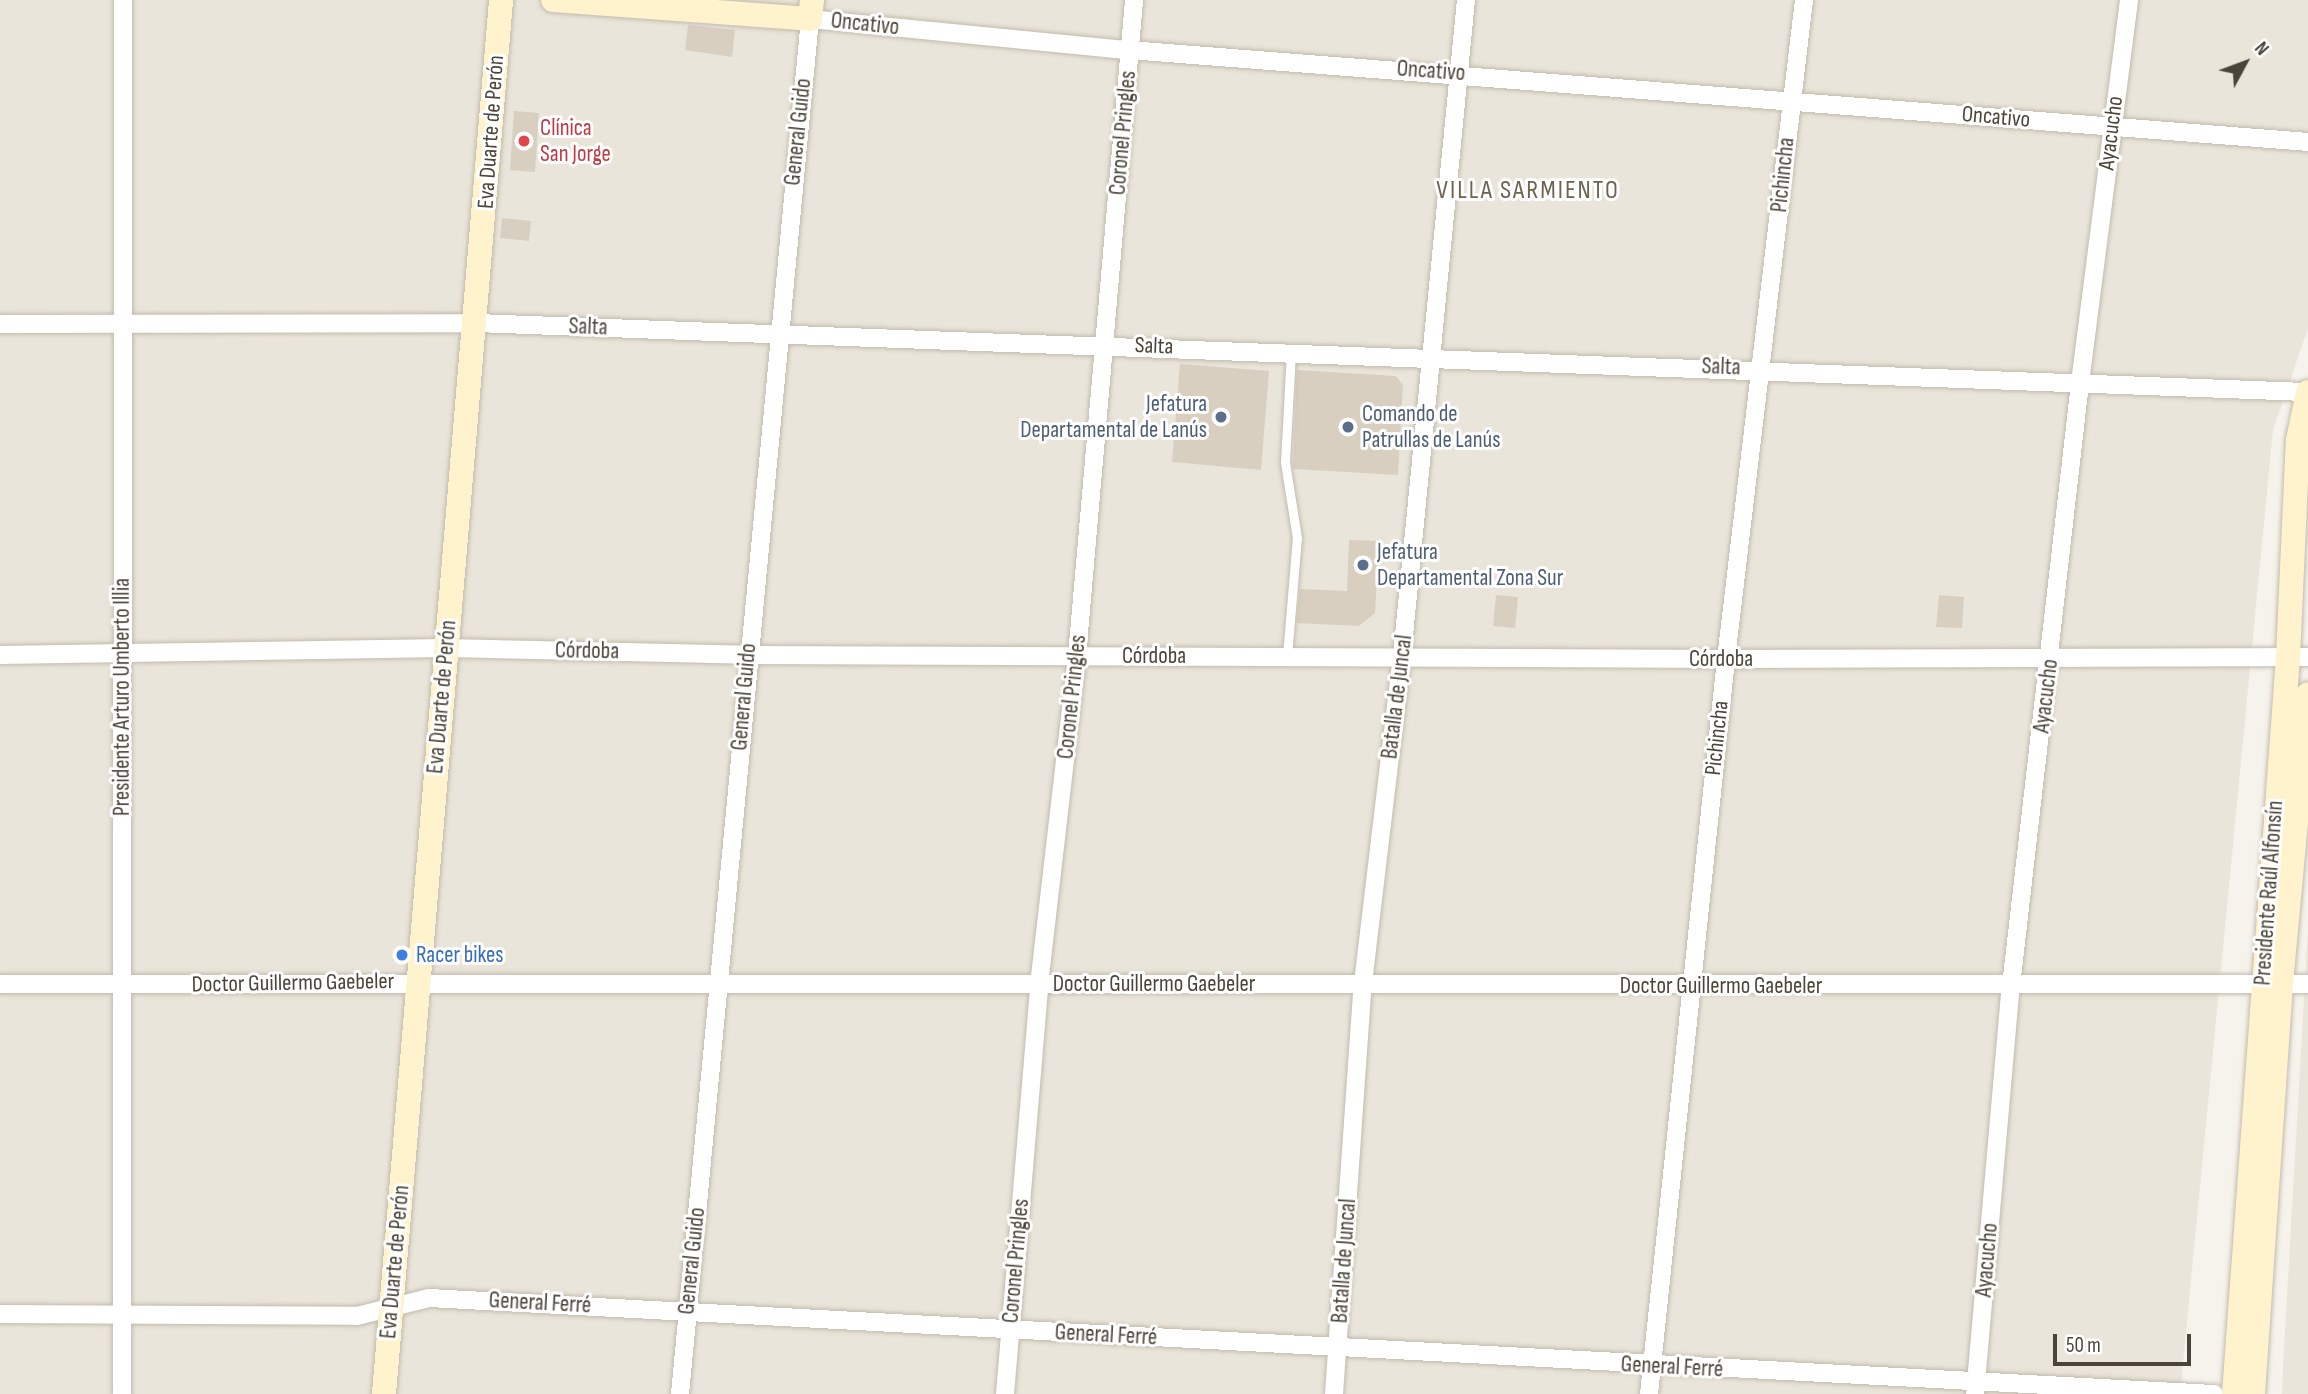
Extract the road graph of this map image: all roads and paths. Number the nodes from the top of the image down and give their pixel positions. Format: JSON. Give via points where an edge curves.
{"nodes":[{"id":1,"x":123,"y":0,"type":"edge"},
{"id":2,"x":501,"y":0,"type":"edge"},
{"id":3,"x":553,"y":0,"type":"edge"},
{"id":4,"x":1134,"y":0,"type":"edge"},
{"id":5,"x":1466,"y":0,"type":"edge"},
{"id":6,"x":1804,"y":0,"type":"edge"},
{"id":7,"x":2129,"y":0,"type":"edge"},
{"id":8,"x":811,"y":10,"type":"edge"},
{"id":9,"x":1129,"y":50,"type":"junction"},
{"id":10,"x":1458,"y":72,"type":"junction"},
{"id":11,"x":1791,"y":101,"type":"junction"},
{"id":12,"x":2111,"y":127,"type":"junction"},
{"id":13,"x":2308,"y":142,"type":"edge"},
{"id":14,"x":476,"y":323,"type":"junction"},
{"id":15,"x":0,"y":324,"type":"edge"},
{"id":16,"x":120,"y":324,"type":"junction"},
{"id":17,"x":776,"y":334,"type":"junction"},
{"id":18,"x":1106,"y":344,"type":"junction"},
{"id":19,"x":1291,"y":352,"type":"junction"},
{"id":20,"x":1431,"y":356,"type":"junction"},
{"id":21,"x":1761,"y":369,"type":"junction"},
{"id":22,"x":2080,"y":383,"type":"junction"},
{"id":23,"x":2308,"y":392,"type":"edge"},
{"id":24,"x":446,"y":648,"type":"junction"},
{"id":25,"x":122,"y":653,"type":"junction"},
{"id":26,"x":0,"y":655,"type":"edge"},
{"id":27,"x":748,"y":655,"type":"junction"},
{"id":28,"x":1077,"y":656,"type":"junction"},
{"id":29,"x":1287,"y":656,"type":"junction"},
{"id":30,"x":1402,"y":656,"type":"junction"},
{"id":31,"x":2050,"y":657,"type":"junction"},
{"id":32,"x":2298,"y":657,"type":"edge"},
{"id":33,"x":1726,"y":659,"type":"junction"},
{"id":34,"x":2308,"y":694,"type":"edge"},
{"id":35,"x":418,"y":982,"type":"junction"},
{"id":36,"x":1363,"y":983,"type":"junction"},
{"id":37,"x":2272,"y":983,"type":"junction"},
{"id":38,"x":0,"y":984,"type":"edge"},
{"id":39,"x":2308,"y":984,"type":"edge"},
{"id":40,"x":121,"y":985,"type":"junction"},
{"id":41,"x":719,"y":985,"type":"junction"},
{"id":42,"x":1039,"y":985,"type":"junction"},
{"id":43,"x":1690,"y":986,"type":"junction"},
{"id":44,"x":2011,"y":986,"type":"junction"},
{"id":45,"x":391,"y":1305,"type":"junction"},
{"id":46,"x":687,"y":1310,"type":"junction"},
{"id":47,"x":0,"y":1314,"type":"edge"},
{"id":48,"x":122,"y":1316,"type":"junction"},
{"id":49,"x":1010,"y":1330,"type":"junction"},
{"id":50,"x":1339,"y":1348,"type":"junction"},
{"id":51,"x":1650,"y":1366,"type":"junction"},
{"id":52,"x":1976,"y":1389,"type":"edge"},
{"id":53,"x":122,"y":1394,"type":"edge"},
{"id":54,"x":384,"y":1394,"type":"edge"},
{"id":55,"x":680,"y":1394,"type":"edge"},
{"id":56,"x":1005,"y":1394,"type":"edge"},
{"id":57,"x":1334,"y":1394,"type":"edge"},
{"id":58,"x":1648,"y":1394,"type":"edge"},
{"id":59,"x":2214,"y":1394,"type":"edge"},
{"id":60,"x":2234,"y":1394,"type":"edge"},
{"id":61,"x":2253,"y":1394,"type":"edge"}],
"edges":[{"from":1,"to":16,"type":"street","name":"Presidente Arturo Umberto Illia"},
{"from":2,"to":14,"type":"main road","name":"Eva Duarte de Perón"},
{"from":3,"to":8,"type":"main road","name":"Oncativo"},
{"from":4,"to":9,"type":"street","name":"Coronel Pringles"},
{"from":5,"to":10,"type":"street","name":"Batalla de Juncal"},
{"from":6,"to":11,"type":"street","name":"Pichincha"},
{"from":7,"to":12,"type":"street","name":"Ayacucho"},
{"from":8,"to":9,"type":"street","name":"Oncativo"},
{"from":8,"to":17,"type":"street","name":"General Guido"},
{"from":9,"to":10,"type":"street","name":"Oncativo"},
{"from":9,"to":18,"type":"street","name":"Coronel Pringles"},
{"from":10,"to":11,"type":"street","name":"Oncativo"},
{"from":10,"to":20,"type":"street","name":"Batalla de Juncal"},
{"from":11,"to":12,"type":"street","name":"Oncativo"},
{"from":11,"to":21,"type":"street","name":"Pichincha"},
{"from":12,"to":13,"type":"street","name":"Oncativo"},
{"from":12,"to":22,"type":"street","name":"Ayacucho"},
{"from":14,"to":16,"type":"street","name":"Salta"},
{"from":14,"to":17,"type":"street","name":"Salta"},
{"from":14,"to":24,"type":"main road","name":"Eva Duarte de Perón"},
{"from":15,"to":16,"type":"street","name":"Salta"},
{"from":16,"to":25,"type":"street","name":"Presidente Arturo Umberto Illia"},
{"from":17,"to":18,"type":"street","name":"Salta"},
{"from":17,"to":27,"type":"street","name":"General Guido"},
{"from":18,"to":19,"type":"street","name":"Salta"},
{"from":18,"to":28,"type":"street","name":"Coronel Pringles"},
{"from":19,"to":20,"type":"street","name":"Salta"},
{"from":19,"to":29,"type":"lane","via":[[1285,462],[1297,538]]},
{"from":20,"to":21,"type":"street","name":"Salta"},
{"from":20,"to":30,"type":"street","name":"Batalla de Juncal"},
{"from":21,"to":22,"type":"street","name":"Salta"},
{"from":21,"to":33,"type":"street","name":"Pichincha"},
{"from":22,"to":23,"type":"street","name":"Salta"},
{"from":22,"to":31,"type":"street","name":"Ayacucho"},
{"from":23,"to":32,"type":"main road","name":"Presidente Raúl Alfonsín","via":[[2298,440]]},
{"from":24,"to":25,"type":"street","name":"Córdoba"},
{"from":24,"to":27,"type":"street","name":"Córdoba"},
{"from":24,"to":35,"type":"main road","name":"Eva Duarte de Perón"},
{"from":25,"to":26,"type":"street","name":"Córdoba"},
{"from":25,"to":40,"type":"street","name":"Presidente Arturo Umberto Illia"},
{"from":27,"to":28,"type":"street","name":"Córdoba"},
{"from":27,"to":41,"type":"street","name":"General Guido"},
{"from":28,"to":29,"type":"street","name":"Córdoba"},
{"from":28,"to":42,"type":"street","name":"Coronel Pringles"},
{"from":29,"to":30,"type":"street","name":"Córdoba"},
{"from":30,"to":33,"type":"street","name":"Córdoba"},
{"from":30,"to":36,"type":"street","name":"Batalla de Juncal"},
{"from":31,"to":32,"type":"street","name":"Córdoba"},
{"from":31,"to":33,"type":"street","name":"Córdoba"},
{"from":31,"to":44,"type":"street","name":"Ayacucho"},
{"from":32,"to":37,"type":"main road","name":"Presidente Raúl Alfonsín"},
{"from":33,"to":43,"type":"street","name":"Pichincha"},
{"from":34,"to":37,"type":"main road","name":"Presidente Raúl Alfonsín"},
{"from":35,"to":40,"type":"street","name":"Doctor Guillermo Gaebeler"},
{"from":35,"to":41,"type":"street","name":"Doctor Guillermo Gaebeler"},
{"from":35,"to":45,"type":"main road","name":"Eva Duarte de Perón"},
{"from":36,"to":42,"type":"street","name":"Doctor Guillermo Gaebeler"},
{"from":36,"to":43,"type":"street","name":"Doctor Guillermo Gaebeler"},
{"from":36,"to":50,"type":"street","name":"Batalla de Juncal"},
{"from":37,"to":39,"type":"street","name":"Doctor Guillermo Gaebeler"},
{"from":37,"to":44,"type":"street","name":"Doctor Guillermo Gaebeler"},
{"from":37,"to":60,"type":"main road","name":"Presidente Raúl Alfonsín"},
{"from":37,"to":61,"type":"main road","name":"Presidente Raúl Alfonsín"},
{"from":38,"to":40,"type":"street","name":"Doctor Guillermo Gaebeler"},
{"from":40,"to":48,"type":"street","name":"Presidente Arturo Umberto Illia"},
{"from":41,"to":42,"type":"street","name":"Doctor Guillermo Gaebeler"},
{"from":41,"to":46,"type":"street","name":"General Guido"},
{"from":42,"to":49,"type":"street","name":"Coronel Pringles"},
{"from":43,"to":44,"type":"street","name":"Doctor Guillermo Gaebeler"},
{"from":43,"to":51,"type":"street","name":"Pichincha"},
{"from":44,"to":52,"type":"street","name":"Ayacucho"},
{"from":45,"to":46,"type":"street","name":"General Ferré","via":[[429,1298]]},
{"from":45,"to":48,"type":"street","name":"General Ferré","via":[[357,1316]]},
{"from":45,"to":54,"type":"main road","name":"Eva Duarte de Perón"},
{"from":46,"to":49,"type":"street","name":"General Ferré"},
{"from":46,"to":55,"type":"street","name":"General Guido"},
{"from":47,"to":48,"type":"street","name":"General Ferré"},
{"from":48,"to":53,"type":"street","name":"Presidente Arturo Umberto Illia"},
{"from":49,"to":50,"type":"street","name":"General Ferré"},
{"from":49,"to":56,"type":"street","name":"Coronel Pringles"},
{"from":50,"to":51,"type":"street","name":"General Ferré"},
{"from":50,"to":57,"type":"street","name":"Batalla de Juncal"},
{"from":51,"to":52,"type":"street","name":"General Ferré"},
{"from":51,"to":58,"type":"street","name":"Pichincha"},
{"from":52,"to":59,"type":"street","name":"General Ferré"}]}
